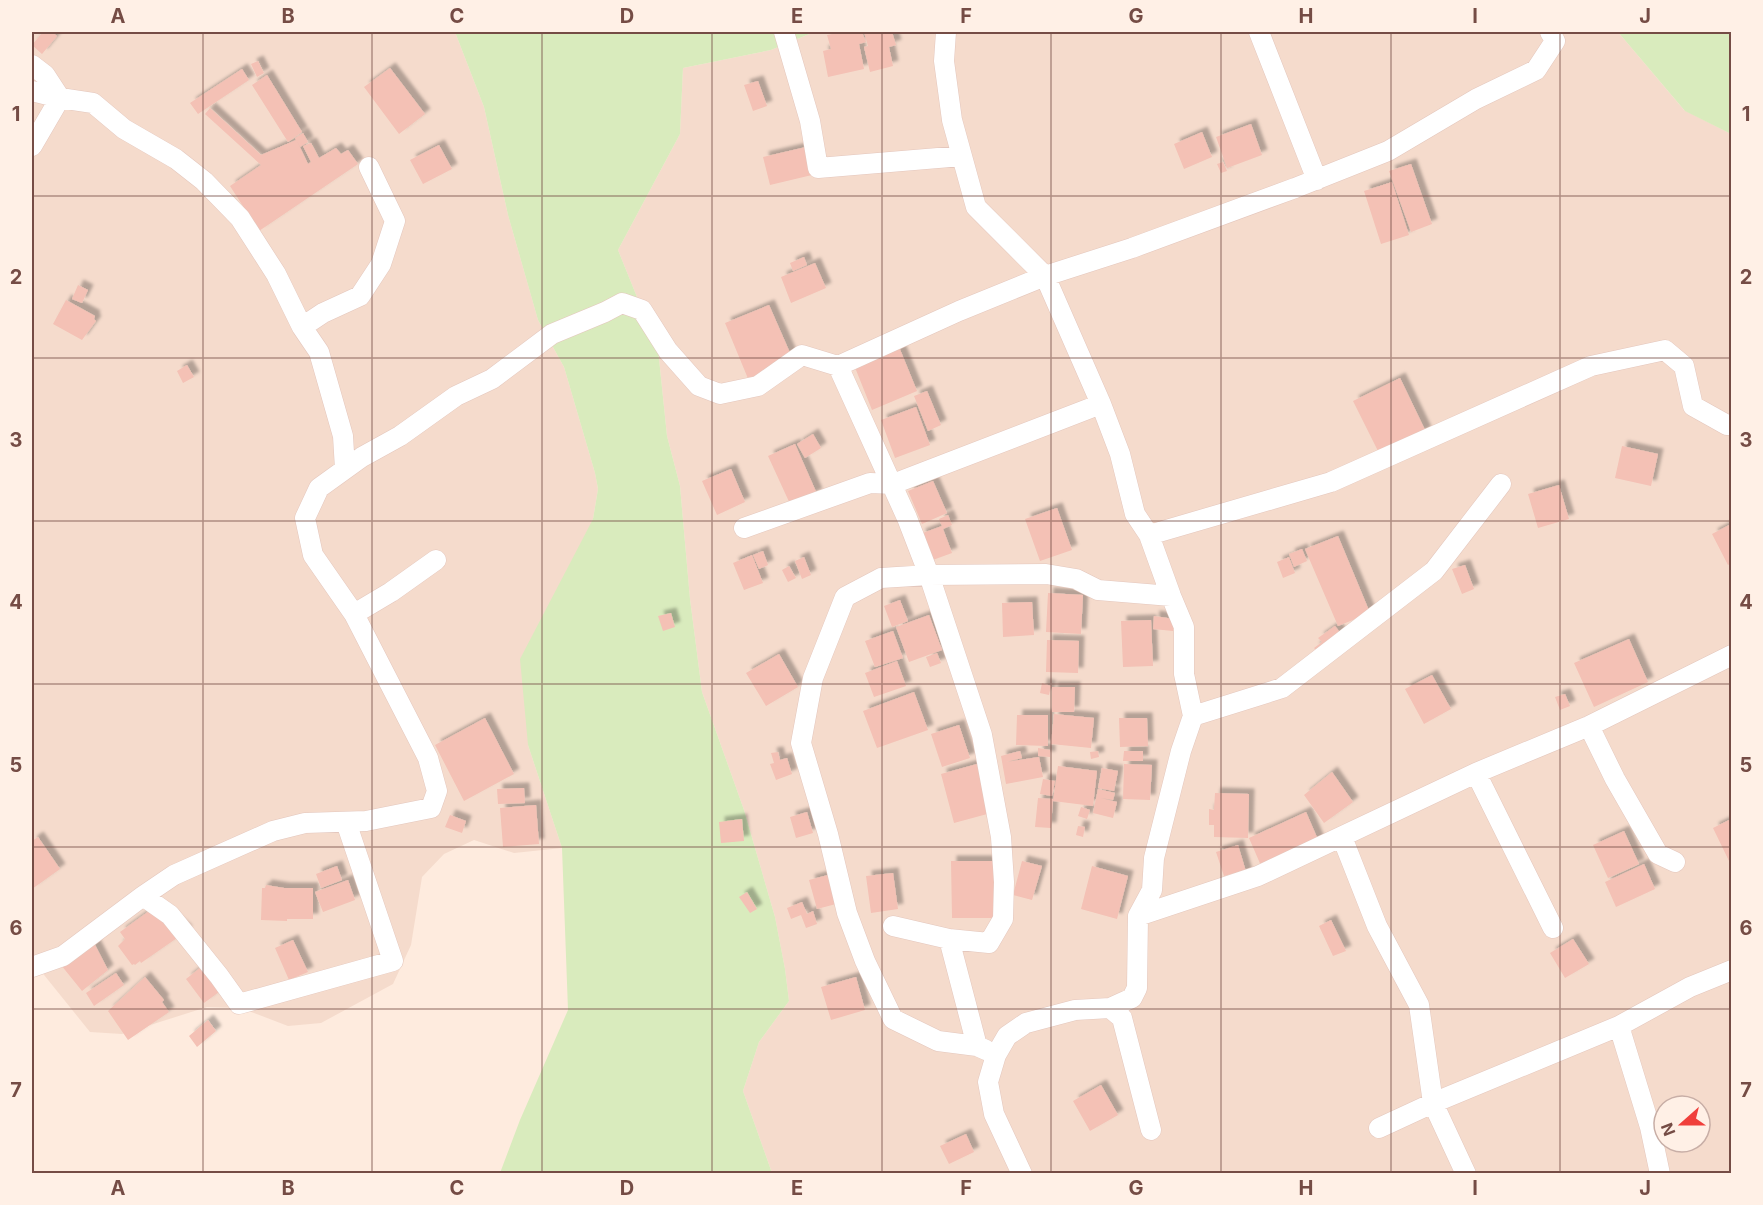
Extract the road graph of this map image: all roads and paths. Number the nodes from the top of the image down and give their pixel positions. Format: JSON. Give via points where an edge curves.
{"nodes":[{"id":1,"x":784,"y":32,"type":"edge"},
{"id":2,"x":946,"y":32,"type":"edge"},
{"id":3,"x":1259,"y":32,"type":"edge"},
{"id":4,"x":1550,"y":32,"type":"edge"},
{"id":5,"x":32,"y":65,"type":"edge"},
{"id":6,"x":32,"y":91,"type":"edge"},
{"id":7,"x":60,"y":98,"type":"junction"},
{"id":8,"x":32,"y":146,"type":"edge"},
{"id":9,"x":962,"y":156,"type":"junction"},
{"id":10,"x":369,"y":167,"type":"dead end"},
{"id":11,"x":1317,"y":180,"type":"junction"},
{"id":12,"x":1046,"y":276,"type":"junction"},
{"id":13,"x":302,"y":327,"type":"junction"},
{"id":14,"x":838,"y":366,"type":"junction"},
{"id":15,"x":1101,"y":405,"type":"junction"},
{"id":16,"x":1731,"y":425,"type":"edge"},
{"id":17,"x":343,"y":436,"type":"junction"},
{"id":18,"x":378,"y":447,"type":"junction"},
{"id":19,"x":345,"y":468,"type":"junction"},
{"id":20,"x":893,"y":484,"type":"junction"},
{"id":21,"x":1501,"y":484,"type":"dead end"},
{"id":22,"x":744,"y":528,"type":"dead end"},
{"id":23,"x":1149,"y":535,"type":"junction"},
{"id":24,"x":436,"y":560,"type":"dead end"},
{"id":25,"x":929,"y":575,"type":"junction"},
{"id":26,"x":1171,"y":596,"type":"junction"},
{"id":27,"x":354,"y":614,"type":"junction"},
{"id":28,"x":1731,"y":655,"type":"edge"},
{"id":29,"x":1193,"y":716,"type":"junction"},
{"id":30,"x":1589,"y":726,"type":"junction"},
{"id":31,"x":1476,"y":773,"type":"junction"},
{"id":32,"x":345,"y":822,"type":"junction"},
{"id":33,"x":1341,"y":837,"type":"junction"},
{"id":34,"x":1675,"y":862,"type":"dead end"},
{"id":35,"x":143,"y":896,"type":"junction"},
{"id":36,"x":1138,"y":916,"type":"junction"},
{"id":37,"x":893,"y":926,"type":"dead end"},
{"id":38,"x":1553,"y":928,"type":"dead end"},
{"id":39,"x":950,"y":939,"type":"junction"},
{"id":40,"x":35,"y":959,"type":"edge"},
{"id":41,"x":1731,"y":970,"type":"edge"},
{"id":42,"x":1110,"y":1008,"type":"junction"},
{"id":43,"x":1619,"y":1026,"type":"junction"},
{"id":44,"x":977,"y":1046,"type":"junction"},
{"id":45,"x":996,"y":1055,"type":"junction"},
{"id":46,"x":1433,"y":1103,"type":"junction"},
{"id":47,"x":1379,"y":1128,"type":"dead end"},
{"id":48,"x":1151,"y":1130,"type":"dead end"},
{"id":49,"x":1022,"y":1173,"type":"edge"},
{"id":50,"x":1466,"y":1173,"type":"edge"},
{"id":51,"x":1660,"y":1173,"type":"edge"}],
"edges":[{"from":1,"to":9,"type":"street","via":[[810,121],[818,168]]},
{"from":2,"to":9,"type":"street","via":[[944,61],[952,120]]},
{"from":3,"to":11,"type":"street"},
{"from":4,"to":11,"type":"street","via":[[1555,42],[1536,70],[1476,99],[1389,151]]},
{"from":5,"to":7,"type":"street","via":[[45,75]]},
{"from":6,"to":7,"type":"street"},
{"from":7,"to":8,"type":"street"},
{"from":7,"to":13,"type":"street","via":[[93,102],[124,129],[176,159],[204,181],[240,218],[276,274]]},
{"from":9,"to":12,"type":"street","via":[[976,207]]},
{"from":10,"to":13,"type":"street","via":[[395,221],[381,264],[360,296]]},
{"from":11,"to":12,"type":"street"},
{"from":12,"to":14,"type":"street"},
{"from":12,"to":15,"type":"street"},
{"from":13,"to":17,"type":"street","via":[[318,352]]},
{"from":14,"to":18,"type":"street","via":[[802,355],[758,386],[720,394],[699,386],[668,351],[642,310],[622,303],[552,334],[492,379],[456,396]]},
{"from":14,"to":20,"type":"street"},
{"from":15,"to":20,"type":"street"},
{"from":15,"to":23,"type":"street","via":[[1120,454],[1135,514]]},
{"from":16,"to":23,"type":"street","via":[[1693,406],[1684,366],[1665,350],[1591,366],[1331,482]]},
{"from":17,"to":18,"type":"street"},
{"from":17,"to":19,"type":"street"},
{"from":18,"to":19,"type":"street"},
{"from":19,"to":27,"type":"street","via":[[319,488],[304,518],[313,555]]},
{"from":20,"to":22,"type":"street","via":[[870,483]]},
{"from":20,"to":25,"type":"street"},
{"from":21,"to":29,"type":"street","via":[[1434,571],[1282,688]]},
{"from":23,"to":26,"type":"street"},
{"from":24,"to":27,"type":"street"},
{"from":25,"to":26,"type":"street","via":[[1046,574],[1076,579],[1098,590]]},
{"from":25,"to":39,"type":"street","via":[[982,735],[1003,860],[1003,919],[989,942]]},
{"from":25,"to":44,"type":"street","via":[[881,578],[845,597],[813,678],[801,743],[847,913],[893,1019],[938,1041]]},
{"from":26,"to":29,"type":"street","via":[[1184,627],[1184,674]]},
{"from":27,"to":32,"type":"street","via":[[428,758],[437,791],[431,808]]},
{"from":28,"to":30,"type":"street"},
{"from":29,"to":36,"type":"street","via":[[1154,858],[1152,890]]},
{"from":30,"to":31,"type":"street"},
{"from":30,"to":34,"type":"street","via":[[1658,854]]},
{"from":31,"to":33,"type":"street"},
{"from":31,"to":38,"type":"street"},
{"from":32,"to":35,"type":"street","via":[[305,823],[273,831],[174,875]]},
{"from":32,"to":35,"type":"street","via":[[393,961],[239,1004],[170,915]]},
{"from":33,"to":36,"type":"street","via":[[1258,876]]},
{"from":33,"to":46,"type":"street","via":[[1377,926],[1419,1005]]},
{"from":35,"to":40,"type":"street","via":[[63,956]]},
{"from":36,"to":42,"type":"street","via":[[1137,988],[1132,998]]},
{"from":37,"to":39,"type":"street"},
{"from":39,"to":44,"type":"street"},
{"from":41,"to":43,"type":"street","via":[[1690,987]]},
{"from":42,"to":45,"type":"street","via":[[1075,1010],[1026,1023],[1007,1036]]},
{"from":42,"to":48,"type":"street","via":[[1122,1018]]},
{"from":43,"to":46,"type":"street"},
{"from":43,"to":51,"type":"street"},
{"from":44,"to":45,"type":"street"},
{"from":45,"to":49,"type":"street","via":[[988,1082],[994,1114]]},
{"from":46,"to":47,"type":"street"},
{"from":46,"to":50,"type":"street"}]}
